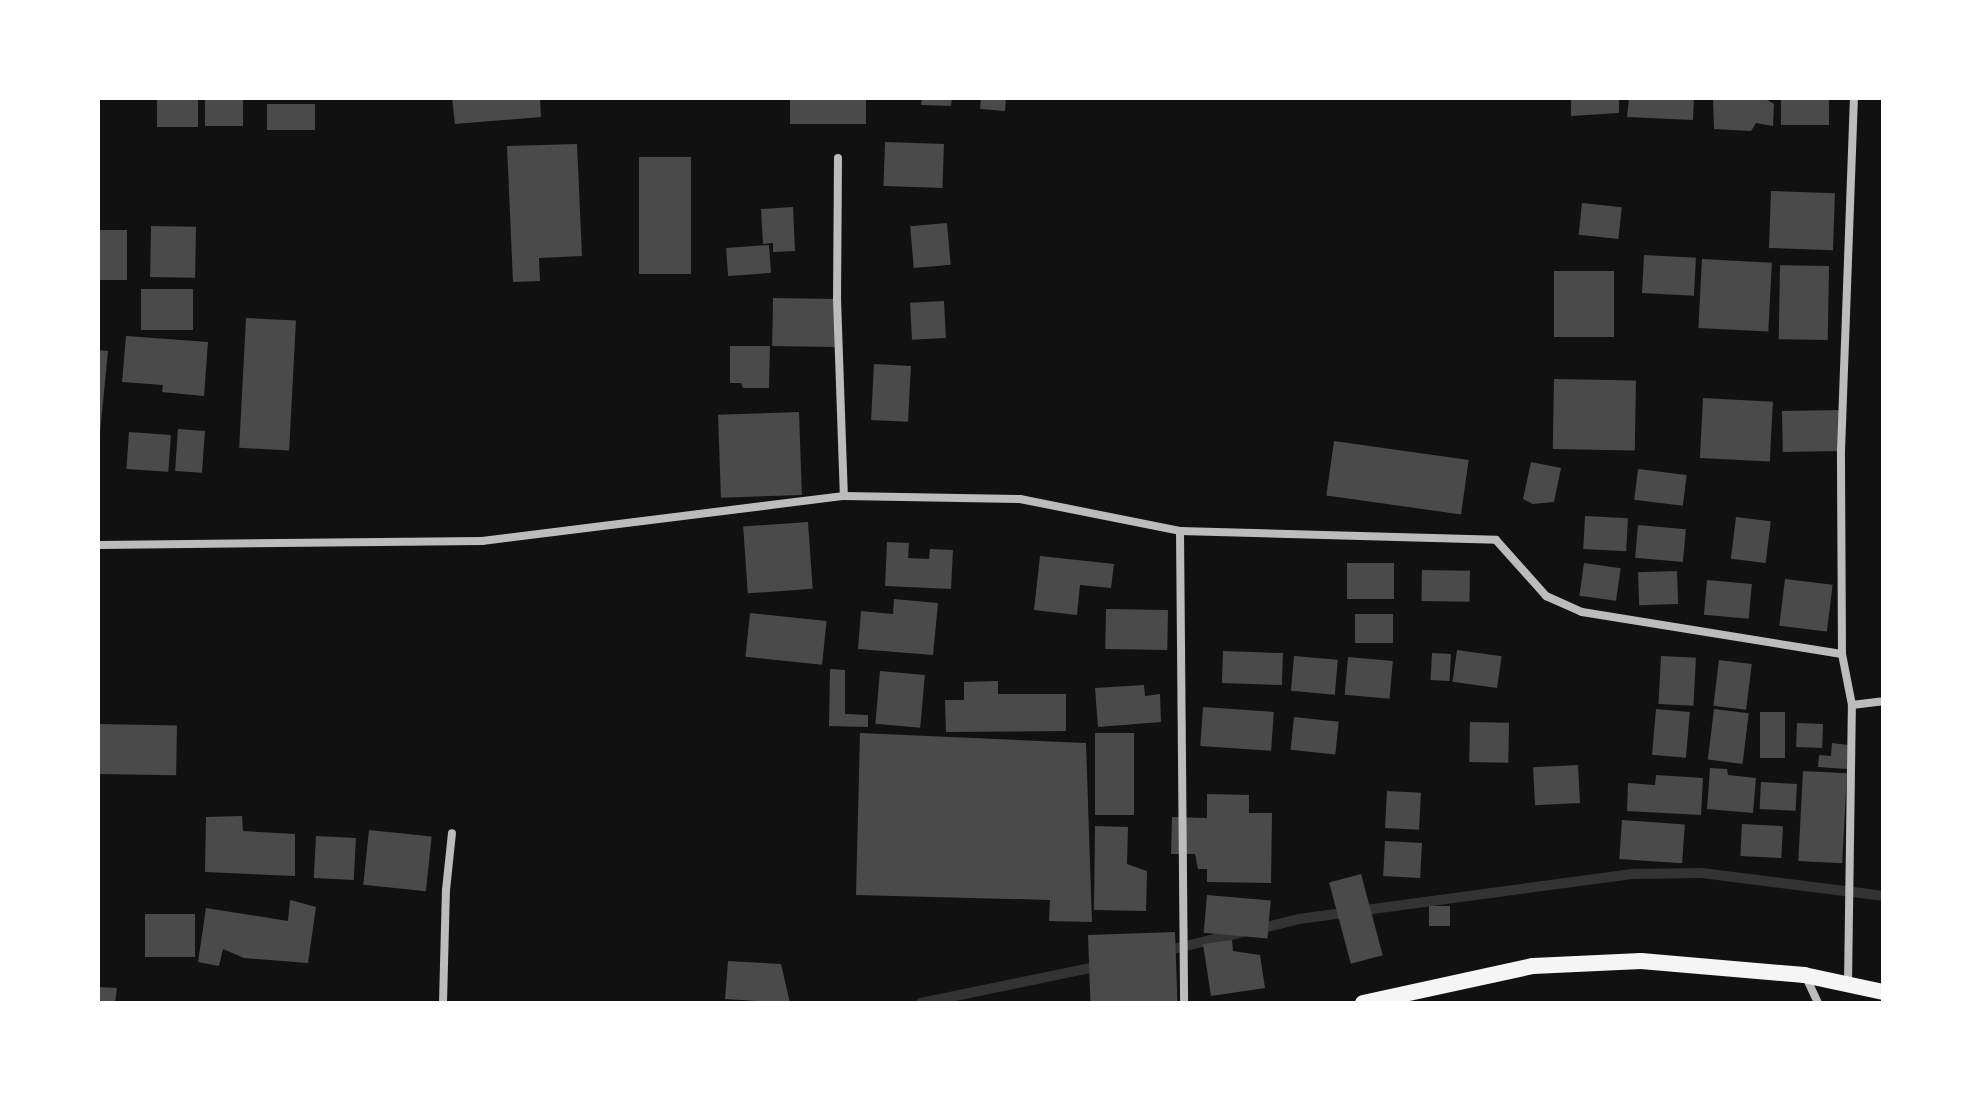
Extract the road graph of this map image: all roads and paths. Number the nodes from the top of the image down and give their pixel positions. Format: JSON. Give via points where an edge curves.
{"nodes":[{"id":1,"x":1854,"y":98,"type":"edge"},
{"id":2,"x":838,"y":158,"type":"dead end"},
{"id":3,"x":844,"y":496,"type":"junction"},
{"id":4,"x":1180,"y":531,"type":"junction"},
{"id":5,"x":98,"y":545,"type":"edge"},
{"id":6,"x":1842,"y":654,"type":"junction"},
{"id":7,"x":1883,"y":701,"type":"edge"},
{"id":8,"x":1852,"y":705,"type":"junction"},
{"id":9,"x":452,"y":833,"type":"dead end"},
{"id":10,"x":1804,"y":975,"type":"junction"},
{"id":11,"x":1848,"y":985,"type":"junction"},
{"id":12,"x":1883,"y":992,"type":"edge"},
{"id":13,"x":443,"y":1003,"type":"edge"},
{"id":14,"x":1184,"y":1003,"type":"edge"},
{"id":15,"x":1363,"y":1003,"type":"edge"},
{"id":16,"x":1818,"y":1003,"type":"edge"}],
"edges":[{"from":1,"to":6,"type":"street","via":[[1841,451]]},
{"from":2,"to":3,"type":"street"},
{"from":3,"to":4,"type":"street","via":[[1020,499]]},
{"from":3,"to":5,"type":"street","via":[[482,541]]},
{"from":4,"to":6,"type":"street","via":[[1496,540],[1546,596],[1582,612]]},
{"from":4,"to":14,"type":"street"},
{"from":6,"to":8,"type":"street"},
{"from":7,"to":8,"type":"street"},
{"from":8,"to":11,"type":"street"},
{"from":9,"to":13,"type":"street"},
{"from":10,"to":11,"type":"main road"},
{"from":10,"to":15,"type":"main road","via":[[1641,961],[1533,966]]},
{"from":10,"to":16,"type":"street"},
{"from":11,"to":12,"type":"main road"}]}
